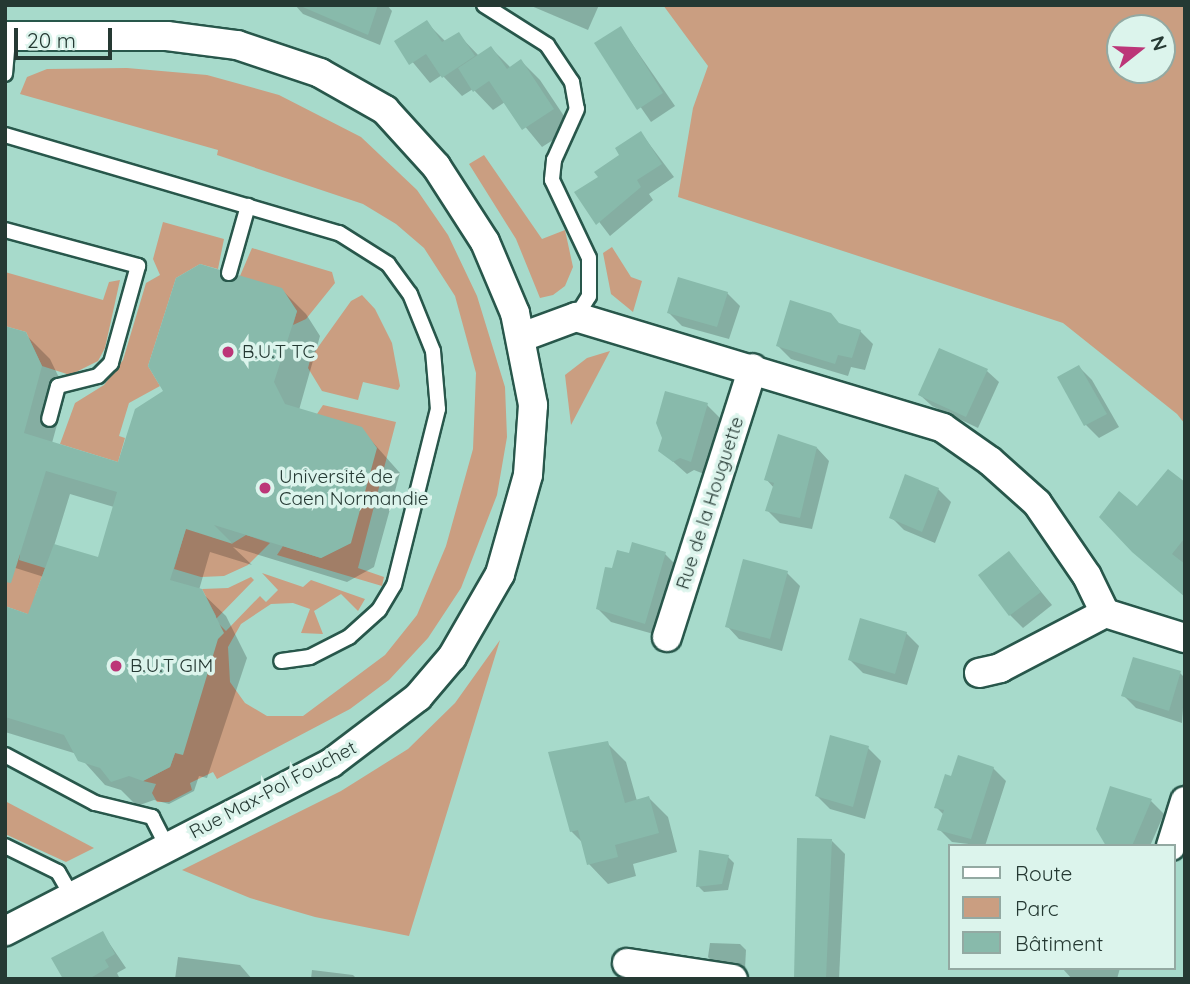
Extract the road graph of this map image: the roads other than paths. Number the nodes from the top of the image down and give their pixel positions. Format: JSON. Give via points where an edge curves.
{"nodes":[{"id":1,"x":484,"y":5,"type":"edge"},
{"id":2,"x":7,"y":36,"type":"edge"},
{"id":3,"x":5,"y":74,"type":"edge"},
{"id":4,"x":5,"y":135,"type":"edge"},
{"id":5,"x":248,"y":206,"type":"junction"},
{"id":6,"x":5,"y":230,"type":"edge"},
{"id":7,"x":229,"y":273,"type":"dead end"},
{"id":8,"x":576,"y":317,"type":"junction"},
{"id":9,"x":522,"y":337,"type":"junction"},
{"id":10,"x":752,"y":368,"type":"junction"},
{"id":11,"x":49,"y":419,"type":"dead end"},
{"id":12,"x":1105,"y":613,"type":"junction"},
{"id":13,"x":667,"y":637,"type":"dead end"},
{"id":14,"x":1185,"y":638,"type":"edge"},
{"id":15,"x":281,"y":661,"type":"dead end"},
{"id":16,"x":979,"y":673,"type":"dead end"},
{"id":17,"x":5,"y":755,"type":"edge"},
{"id":18,"x":1185,"y":801,"type":"edge"},
{"id":19,"x":1172,"y":844,"type":"edge"},
{"id":20,"x":5,"y":846,"type":"edge"},
{"id":21,"x":167,"y":847,"type":"junction"},
{"id":22,"x":72,"y":895,"type":"junction"},
{"id":23,"x":5,"y":931,"type":"edge"},
{"id":24,"x":627,"y":963,"type":"dead end"},
{"id":25,"x":733,"y":979,"type":"edge"}],
"edges":[{"from":1,"to":8,"type":"lane","via":[[547,45],[572,82],[575,117],[554,160],[552,180],[589,258],[589,296]]},
{"from":2,"to":3,"type":"lane"},
{"from":2,"to":9,"type":"street","name":"Rue Max-Pol Fouchet","via":[[212,41],[286,60],[353,90],[395,119],[450,185],[495,264]]},
{"from":4,"to":5,"type":"lane"},
{"from":5,"to":7,"type":"lane"},
{"from":5,"to":15,"type":"lane","via":[[339,233],[388,264],[420,313],[433,351],[438,389],[430,456],[388,597],[368,623],[336,646],[310,657]]},
{"from":6,"to":11,"type":"lane","via":[[138,266],[111,363],[98,376],[58,386]]},
{"from":8,"to":9,"type":"street"},
{"from":8,"to":10,"type":"street"},
{"from":9,"to":21,"type":"street","name":"Rue Max-Pol Fouchet","via":[[533,405],[528,475],[500,573],[452,657],[411,704],[361,744]]},
{"from":10,"to":12,"type":"street","via":[[919,419],[963,440],[1037,503],[1087,576]]},
{"from":10,"to":13,"type":"street","name":"Rue de la Houguette"},
{"from":12,"to":14,"type":"street"},
{"from":12,"to":16,"type":"street","via":[[1000,668]]},
{"from":17,"to":21,"type":"lane","via":[[95,803],[152,817]]},
{"from":18,"to":19,"type":"street"},
{"from":20,"to":22,"type":"lane","via":[[58,873]]},
{"from":21,"to":22,"type":"street","name":"Rue Max-Pol Fouchet"},
{"from":22,"to":23,"type":"street","name":"Rue Max-Pol Fouchet"},
{"from":24,"to":25,"type":"street"}]}
